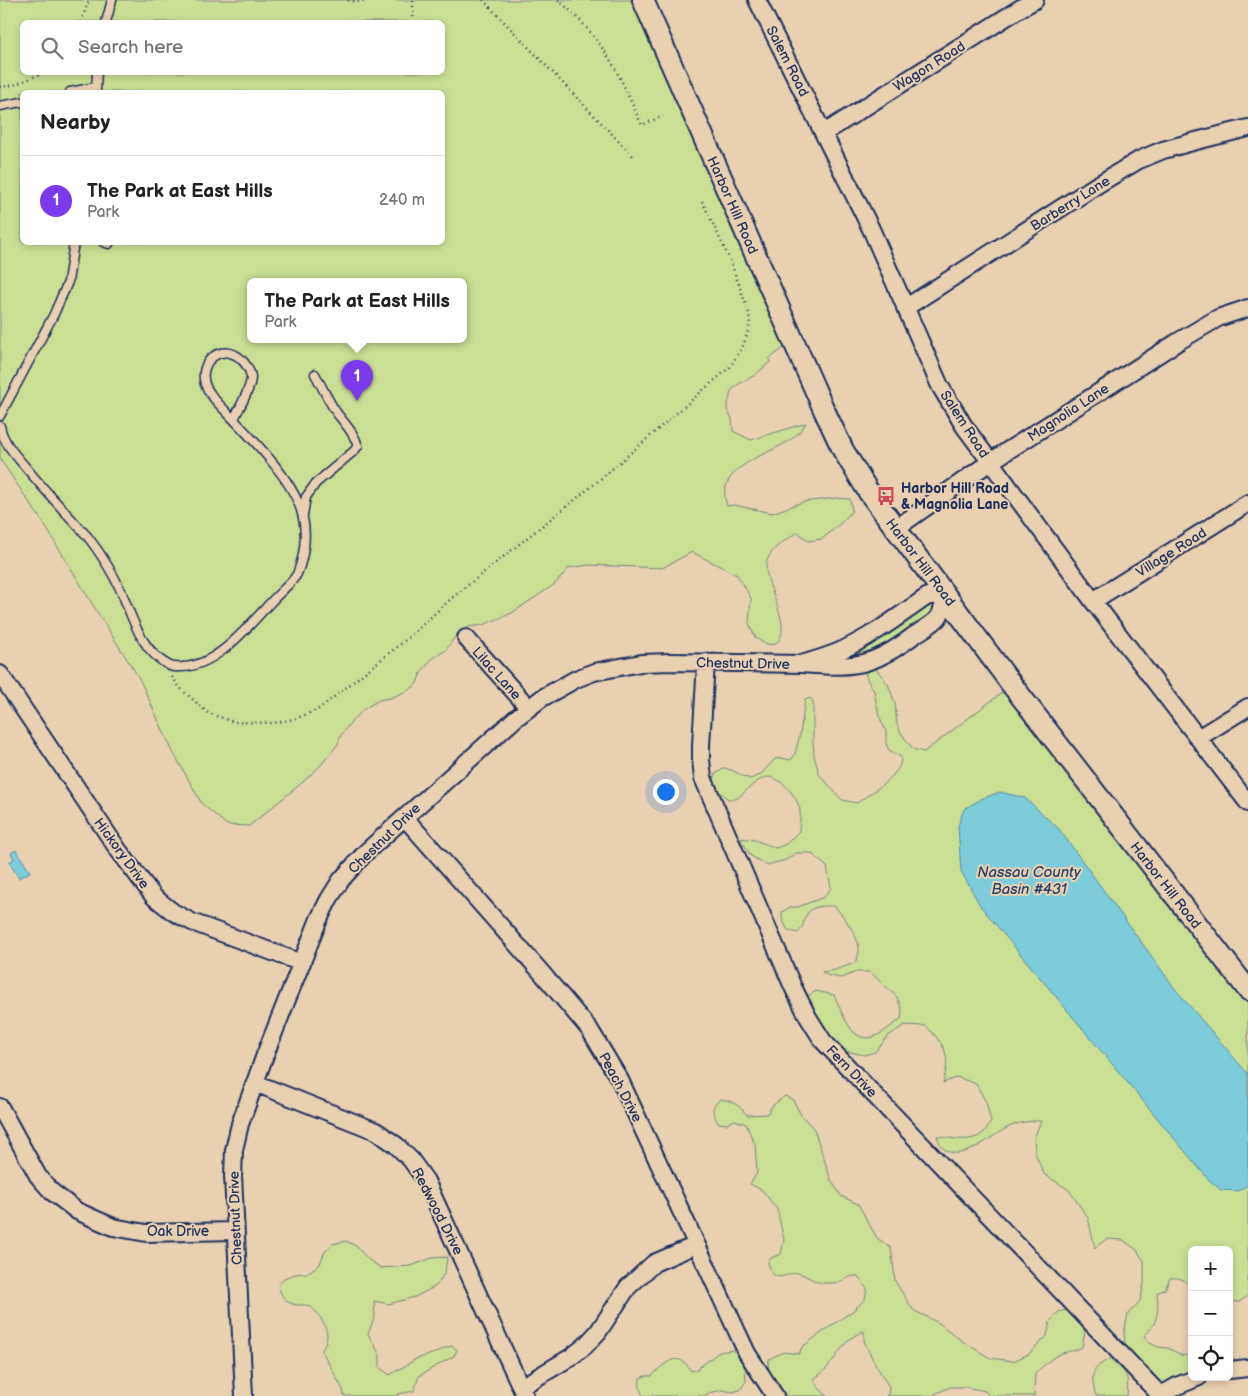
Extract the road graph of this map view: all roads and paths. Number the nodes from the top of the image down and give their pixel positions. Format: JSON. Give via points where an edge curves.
{"nodes":[{"id":1,"x":89,"y":0,"type":"edge"},
{"id":2,"x":112,"y":0,"type":"edge"},
{"id":3,"x":348,"y":0,"type":"edge"},
{"id":4,"x":373,"y":0,"type":"edge"},
{"id":5,"x":413,"y":0,"type":"edge"},
{"id":6,"x":484,"y":0,"type":"edge"},
{"id":7,"x":558,"y":0,"type":"edge"},
{"id":8,"x":643,"y":0,"type":"edge"},
{"id":9,"x":757,"y":0,"type":"edge"},
{"id":10,"x":1035,"y":0,"type":"edge"},
{"id":11,"x":82,"y":20,"type":"edge"},
{"id":12,"x":107,"y":20,"type":"edge"},
{"id":13,"x":413,"y":20,"type":"edge"},
{"id":14,"x":39,"y":75,"type":"edge"},
{"id":15,"x":97,"y":75,"type":"edge"},
{"id":16,"x":0,"y":87,"type":"edge"},
{"id":17,"x":96,"y":90,"type":"edge"},
{"id":18,"x":20,"y":102,"type":"edge"},
{"id":19,"x":0,"y":106,"type":"edge"},
{"id":20,"x":663,"y":116,"type":"dead end"},
{"id":21,"x":1248,"y":128,"type":"edge"},
{"id":22,"x":824,"y":132,"type":"junction"},
{"id":23,"x":634,"y":157,"type":"dead end"},
{"id":24,"x":702,"y":201,"type":"dead end"},
{"id":25,"x":74,"y":245,"type":"edge"},
{"id":26,"x":905,"y":308,"type":"junction"},
{"id":27,"x":1248,"y":308,"type":"edge"},
{"id":28,"x":315,"y":374,"type":"dead end"},
{"id":29,"x":0,"y":416,"type":"edge"},
{"id":30,"x":234,"y":418,"type":"junction"},
{"id":31,"x":0,"y":426,"type":"edge"},
{"id":32,"x":990,"y":462,"type":"junction"},
{"id":33,"x":1248,"y":503,"type":"edge"},
{"id":34,"x":303,"y":517,"type":"junction"},
{"id":35,"x":895,"y":529,"type":"junction"},
{"id":36,"x":946,"y":596,"type":"junction"},
{"id":37,"x":1094,"y":601,"type":"junction"},
{"id":38,"x":466,"y":638,"type":"dead end"},
{"id":39,"x":706,"y":662,"type":"junction"},
{"id":40,"x":801,"y":664,"type":"junction"},
{"id":41,"x":0,"y":674,"type":"edge"},
{"id":42,"x":170,"y":675,"type":"dead end"},
{"id":43,"x":1248,"y":707,"type":"edge"},
{"id":44,"x":529,"y":708,"type":"junction"},
{"id":45,"x":1198,"y":738,"type":"junction"},
{"id":46,"x":1248,"y":803,"type":"edge"},
{"id":47,"x":405,"y":818,"type":"junction"},
{"id":48,"x":302,"y":963,"type":"junction"},
{"id":49,"x":1248,"y":990,"type":"edge"},
{"id":50,"x":255,"y":1083,"type":"junction"},
{"id":51,"x":0,"y":1107,"type":"edge"},
{"id":52,"x":235,"y":1231,"type":"junction"},
{"id":53,"x":696,"y":1245,"type":"junction"},
{"id":54,"x":1248,"y":1368,"type":"edge"},
{"id":55,"x":1233,"y":1370,"type":"edge"},
{"id":56,"x":1190,"y":1381,"type":"edge"},
{"id":57,"x":523,"y":1391,"type":"edge"},
{"id":58,"x":1159,"y":1395,"type":"edge"},
{"id":59,"x":244,"y":1396,"type":"edge"},
{"id":60,"x":775,"y":1396,"type":"edge"}],
"edges":[{"from":1,"to":11,"type":"path"},
{"from":2,"to":12,"type":"lane"},
{"from":3,"to":4,"type":"path"},
{"from":5,"to":13,"type":"path"},
{"from":6,"to":23,"type":"path"},
{"from":7,"to":20,"type":"path","via":[[602,46],[642,125]]},
{"from":8,"to":35,"type":"street","name":"Harbor Hill Road","via":[[834,432],[859,478]]},
{"from":9,"to":22,"type":"street","name":"Salem Road"},
{"from":10,"to":22,"type":"street","name":"Wagon Road"},
{"from":14,"to":16,"type":"path"},
{"from":15,"to":17,"type":"lane"},
{"from":18,"to":19,"type":"lane"},
{"from":21,"to":26,"type":"street","name":"Barberry Lane","via":[[1163,150],[1139,160]]},
{"from":22,"to":26,"type":"street","name":"Salem Road"},
{"from":24,"to":42,"type":"path","via":[[730,260],[749,313],[750,324],[744,344],[730,367],[597,482],[319,709],[296,719],[273,723],[234,722],[208,713]]},
{"from":25,"to":29,"type":"lane","via":[[68,282]]},
{"from":26,"to":32,"type":"street","name":"Salem Road","via":[[945,396]]},
{"from":27,"to":32,"type":"street","name":"Magnolia Lane","via":[[1218,318],[1179,340]]},
{"from":28,"to":34,"type":"lane","via":[[336,412],[356,437],[358,446],[316,483],[306,497]]},
{"from":30,"to":30,"type":"lane","via":[[215,400],[205,384],[206,365],[219,353],[232,353],[245,363],[251,377]]},
{"from":30,"to":34,"type":"lane","via":[[293,490]]},
{"from":31,"to":34,"type":"lane","via":[[2,436],[19,460],[89,539],[108,566],[143,640],[154,655],[172,668],[191,667],[211,658],[237,638],[296,575],[305,546]]},
{"from":32,"to":35,"type":"street","name":"Magnolia Lane"},
{"from":32,"to":37,"type":"street","name":"Salem Road"},
{"from":33,"to":37,"type":"street","name":"Village Road"},
{"from":35,"to":36,"type":"street","name":"Harbor Hill Road"},
{"from":36,"to":40,"type":"street","name":"Chestnut Drive","via":[[928,596],[865,638],[835,653]]},
{"from":36,"to":40,"type":"street","name":"Chestnut Drive","via":[[939,618],[884,657],[846,667]]},
{"from":36,"to":49,"type":"street","name":"Harbor Hill Road"},
{"from":37,"to":45,"type":"street","name":"Salem Road"},
{"from":38,"to":44,"type":"street","name":"Lilac Lane"},
{"from":39,"to":40,"type":"street","name":"Chestnut Drive"},
{"from":39,"to":44,"type":"street","name":"Chestnut Drive","via":[[641,662],[594,672],[554,691]]},
{"from":39,"to":58,"type":"street","name":"Fern Drive","via":[[701,745],[703,778],[808,1017],[823,1041]]},
{"from":41,"to":48,"type":"street","name":"Hickory Drive","via":[[119,851],[154,896],[192,922]]},
{"from":43,"to":45,"type":"street"},
{"from":44,"to":47,"type":"street","name":"Chestnut Drive"},
{"from":45,"to":46,"type":"street","name":"Salem Road"},
{"from":47,"to":48,"type":"street","name":"Chestnut Drive","via":[[366,852],[341,880],[319,919]]},
{"from":47,"to":53,"type":"street","name":"Peach Drive","via":[[590,1030],[620,1080]]},
{"from":48,"to":50,"type":"street","name":"Chestnut Drive"},
{"from":50,"to":52,"type":"street","name":"Chestnut Drive","via":[[234,1150]]},
{"from":50,"to":57,"type":"street","name":"Redwood Drive","via":[[376,1131],[411,1160],[426,1181]]},
{"from":51,"to":52,"type":"street","name":"Oak Drive","via":[[38,1176],[52,1192],[77,1211],[113,1227],[146,1233]]},
{"from":52,"to":59,"type":"street","name":"Chestnut Drive"},
{"from":53,"to":57,"type":"street","via":[[654,1263],[628,1286],[585,1346]]},
{"from":53,"to":60,"type":"street","name":"Peach Drive","via":[[747,1353]]},
{"from":54,"to":55,"type":"street"},
{"from":56,"to":58,"type":"street"}]}
